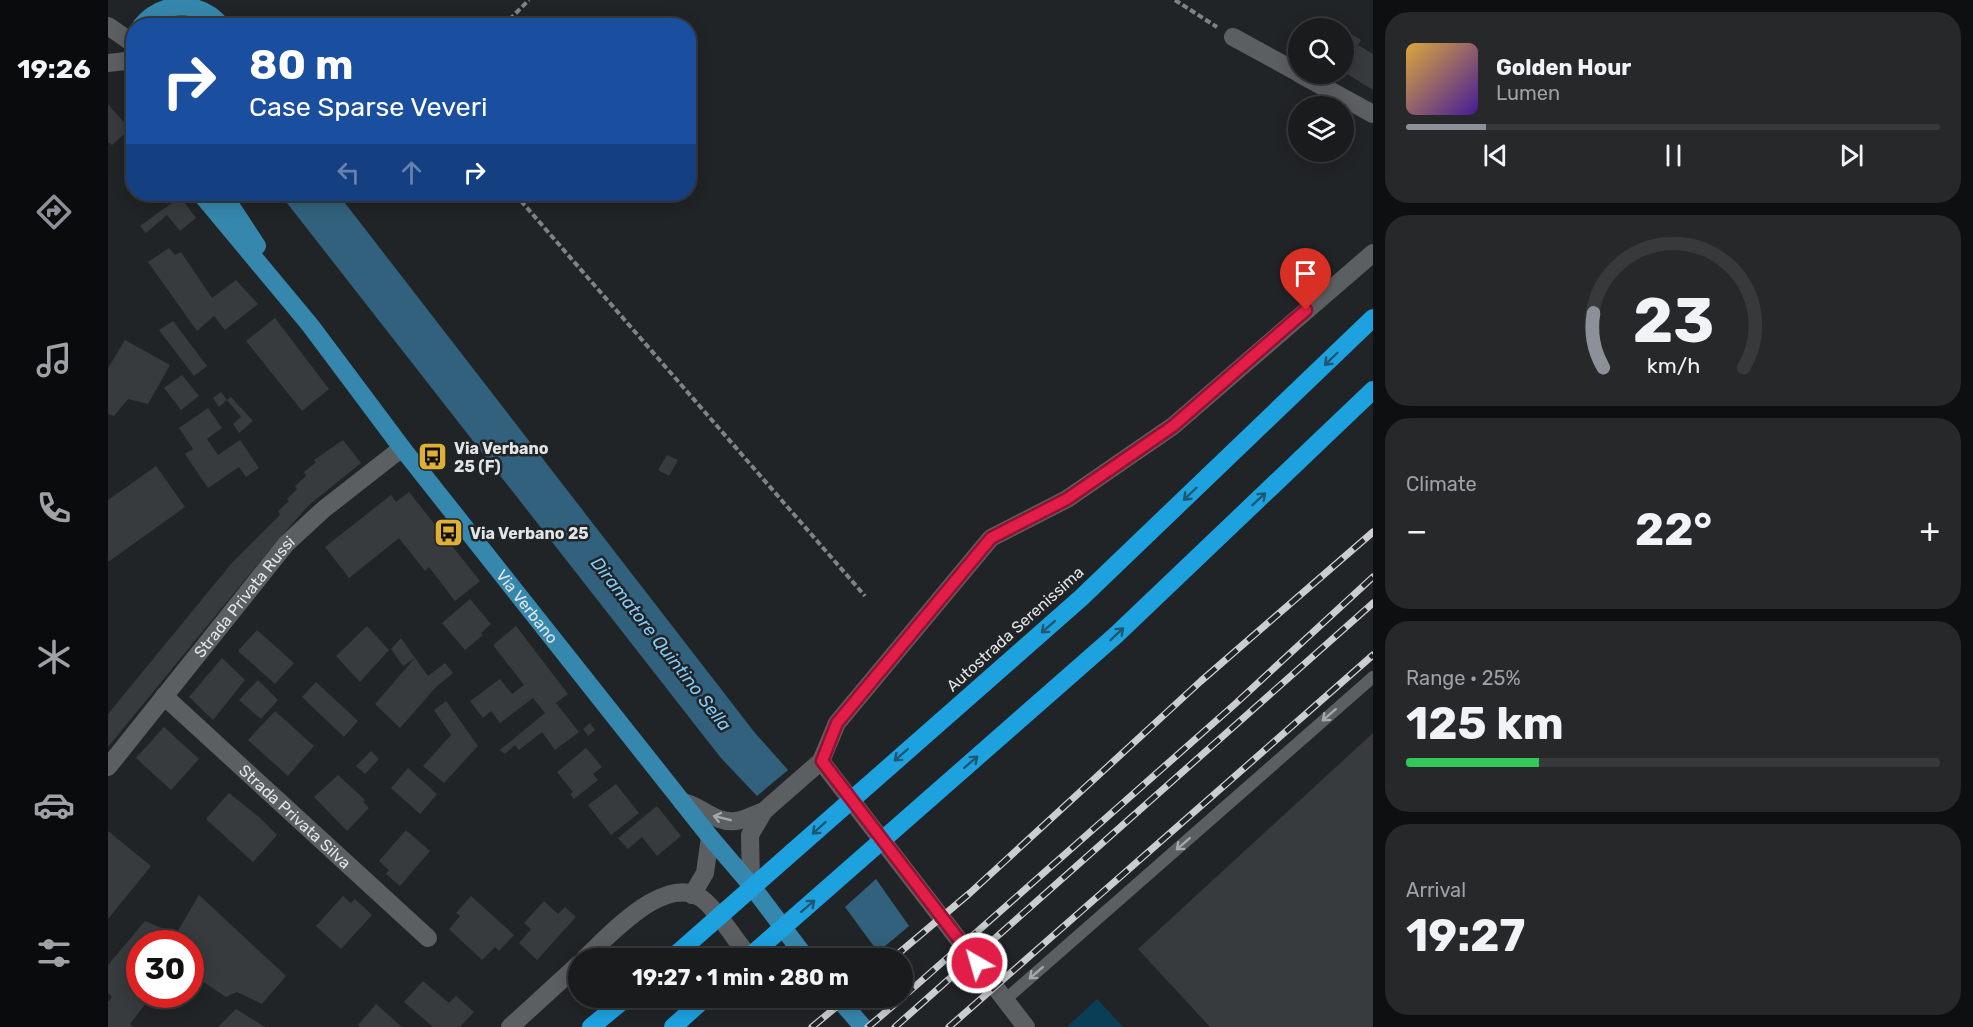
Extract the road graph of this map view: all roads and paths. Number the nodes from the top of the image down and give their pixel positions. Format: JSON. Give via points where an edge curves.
{"nodes":[{"id":1,"x":529,"y":0,"type":"edge"},
{"id":2,"x":1174,"y":0,"type":"edge"},
{"id":3,"x":193,"y":2,"type":"edge"},
{"id":4,"x":162,"y":3,"type":"edge"},
{"id":5,"x":147,"y":18,"type":"edge"},
{"id":6,"x":214,"y":18,"type":"edge"},
{"id":7,"x":511,"y":18,"type":"edge"},
{"id":8,"x":108,"y":26,"type":"edge"},
{"id":9,"x":1233,"y":37,"type":"joint"},
{"id":10,"x":126,"y":38,"type":"edge"},
{"id":11,"x":126,"y":61,"type":"edge"},
{"id":12,"x":108,"y":63,"type":"edge"},
{"id":13,"x":1288,"y":67,"type":"edge"},
{"id":14,"x":1319,"y":84,"type":"edge"},
{"id":15,"x":1373,"y":114,"type":"edge"},
{"id":16,"x":207,"y":201,"type":"edge"},
{"id":17,"x":228,"y":201,"type":"edge"},
{"id":18,"x":521,"y":201,"type":"edge"},
{"id":19,"x":1373,"y":253,"type":"edge"},
{"id":20,"x":1373,"y":318,"type":"edge"},
{"id":21,"x":310,"y":325,"type":"junction"},
{"id":22,"x":1373,"y":390,"type":"edge"},
{"id":23,"x":402,"y":448,"type":"junction"},
{"id":24,"x":864,"y":596,"type":"dead end"},
{"id":25,"x":1373,"y":677,"type":"edge"},
{"id":26,"x":165,"y":696,"type":"junction"},
{"id":27,"x":822,"y":761,"type":"junction"},
{"id":28,"x":108,"y":767,"type":"edge"},
{"id":29,"x":682,"y":802,"type":"junction"},
{"id":30,"x":764,"y":811,"type":"junction"},
{"id":31,"x":710,"y":837,"type":"junction"},
{"id":32,"x":751,"y":885,"type":"junction"},
{"id":33,"x":692,"y":895,"type":"junction"},
{"id":34,"x":428,"y":938,"type":"dead end"},
{"id":35,"x":596,"y":948,"type":"edge"},
{"id":36,"x":684,"y":948,"type":"edge"},
{"id":37,"x":741,"y":948,"type":"edge"},
{"id":38,"x":760,"y":948,"type":"edge"},
{"id":39,"x":798,"y":948,"type":"edge"},
{"id":40,"x":568,"y":974,"type":"edge"},
{"id":41,"x":1005,"y":1000,"type":"junction"},
{"id":42,"x":614,"y":1008,"type":"edge"},
{"id":43,"x":694,"y":1008,"type":"edge"},
{"id":44,"x":847,"y":1008,"type":"edge"},
{"id":45,"x":510,"y":1027,"type":"edge"},
{"id":46,"x":591,"y":1027,"type":"edge"},
{"id":47,"x":673,"y":1027,"type":"edge"},
{"id":48,"x":863,"y":1027,"type":"edge"},
{"id":49,"x":1026,"y":1027,"type":"edge"}],
"edges":[{"from":1,"to":7,"type":"path"},
{"from":2,"to":9,"type":"path"},
{"from":3,"to":4,"type":"main road"},
{"from":3,"to":6,"type":"main road"},
{"from":4,"to":5,"type":"main road"},
{"from":8,"to":10,"type":"street"},
{"from":9,"to":13,"type":"street"},
{"from":11,"to":12,"type":"street"},
{"from":14,"to":15,"type":"street"},
{"from":16,"to":21,"type":"main road","name":"Via Verbano"},
{"from":17,"to":21,"type":"main road","name":"Via Verbano"},
{"from":18,"to":24,"type":"path"},
{"from":19,"to":27,"type":"street","via":[[1173,426],[1067,499],[991,538],[837,723]]},
{"from":20,"to":36,"type":"highway","name":"Autostrada Serenissima","one_way":true,"via":[[1081,598]]},
{"from":21,"to":23,"type":"main road","name":"Via Verbano"},
{"from":38,"to":22,"type":"highway","one_way":true,"via":[[1116,635]]},
{"from":23,"to":26,"type":"street","name":"Strada Privata Russi","via":[[286,544]]},
{"from":23,"to":29,"type":"main road","name":"Via Verbano"},
{"from":25,"to":41,"type":"lane","one_way":true},
{"from":26,"to":28,"type":"street","name":"Strada Privata Russi"},
{"from":26,"to":34,"type":"street","name":"Strada Privata Silva"},
{"from":27,"to":30,"type":"street"},
{"from":27,"to":41,"type":"street"},
{"from":30,"to":29,"type":"street","one_way":true,"via":[[735,821],[722,820],[701,807]]},
{"from":29,"to":31,"type":"main road","name":"Via Verbano"},
{"from":30,"to":32,"type":"street","via":[[750,835]]},
{"from":31,"to":32,"type":"main road","name":"Via Verbano"},
{"from":31,"to":33,"type":"street","via":[[705,873]]},
{"from":32,"to":39,"type":"main road","name":"Via Verbano"},
{"from":33,"to":35,"type":"street","via":[[678,892],[654,900]]},
{"from":33,"to":37,"type":"street","via":[[706,902]]},
{"from":40,"to":45,"type":"street"},
{"from":41,"to":49,"type":"street"},
{"from":42,"to":46,"type":"highway"},
{"from":43,"to":47,"type":"highway"},
{"from":44,"to":48,"type":"main road"}]}
